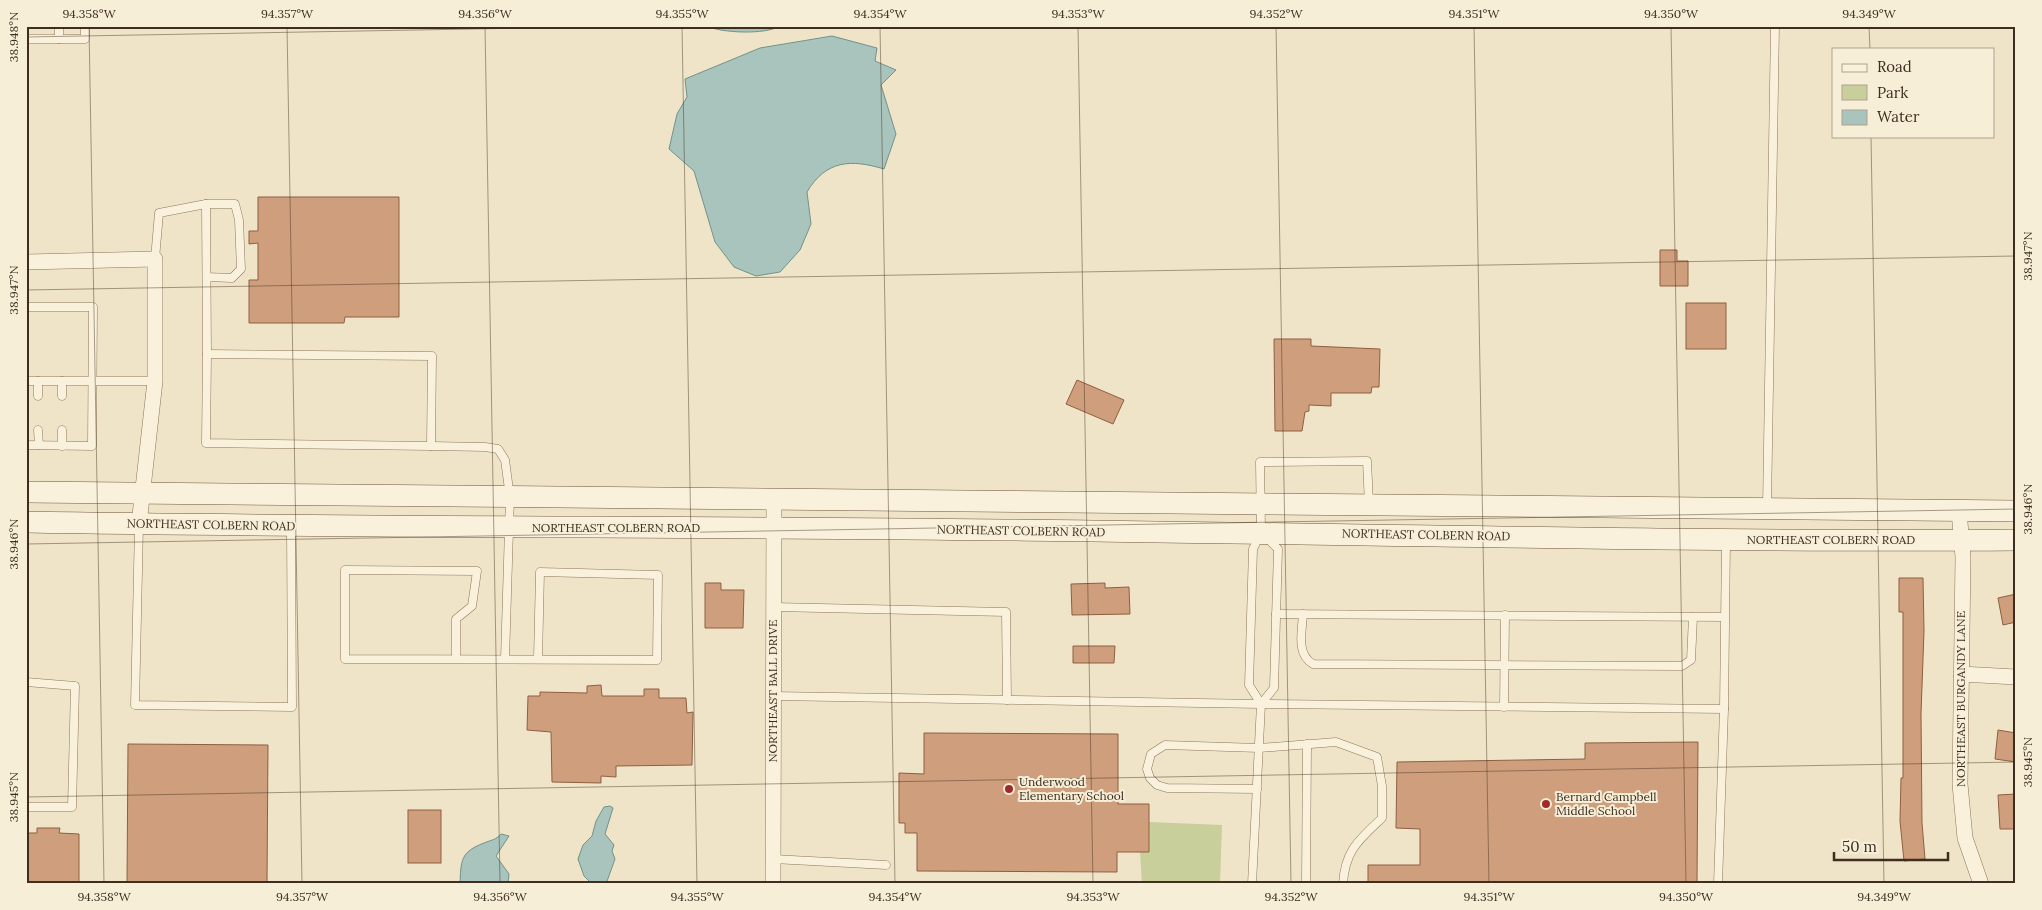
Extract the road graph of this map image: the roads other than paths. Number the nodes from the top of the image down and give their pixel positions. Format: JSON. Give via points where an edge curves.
{"nodes":[{"id":1,"x":59,"y":26,"type":"edge"},
{"id":2,"x":85,"y":26,"type":"edge"},
{"id":3,"x":1775,"y":26,"type":"edge"},
{"id":4,"x":26,"y":39,"type":"edge"},
{"id":5,"x":59,"y":39,"type":"junction"},
{"id":6,"x":206,"y":204,"type":"junction"},
{"id":7,"x":155,"y":259,"type":"junction"},
{"id":8,"x":26,"y":262,"type":"edge"},
{"id":9,"x":207,"y":278,"type":"junction"},
{"id":10,"x":26,"y":307,"type":"edge"},
{"id":11,"x":207,"y":354,"type":"junction"},
{"id":12,"x":26,"y":381,"type":"edge"},
{"id":13,"x":38,"y":381,"type":"junction"},
{"id":14,"x":62,"y":381,"type":"junction"},
{"id":15,"x":93,"y":381,"type":"junction"},
{"id":16,"x":155,"y":381,"type":"junction"},
{"id":17,"x":38,"y":396,"type":"dead end"},
{"id":18,"x":62,"y":396,"type":"dead end"},
{"id":19,"x":38,"y":430,"type":"dead end"},
{"id":20,"x":62,"y":430,"type":"dead end"},
{"id":21,"x":26,"y":445,"type":"edge"},
{"id":22,"x":39,"y":445,"type":"junction"},
{"id":23,"x":62,"y":446,"type":"junction"},
{"id":24,"x":431,"y":446,"type":"junction"},
{"id":25,"x":26,"y":492,"type":"edge"},
{"id":26,"x":144,"y":493,"type":"junction"},
{"id":27,"x":510,"y":497,"type":"junction"},
{"id":28,"x":774,"y":499,"type":"junction"},
{"id":29,"x":1261,"y":504,"type":"junction"},
{"id":30,"x":1369,"y":505,"type":"junction"},
{"id":31,"x":1767,"y":509,"type":"junction"},
{"id":32,"x":1959,"y":510,"type":"junction"},
{"id":33,"x":2016,"y":511,"type":"edge"},
{"id":34,"x":26,"y":522,"type":"edge"},
{"id":35,"x":139,"y":524,"type":"junction"},
{"id":36,"x":291,"y":526,"type":"junction"},
{"id":37,"x":510,"y":527,"type":"junction"},
{"id":38,"x":773,"y":529,"type":"junction"},
{"id":39,"x":1261,"y":533,"type":"junction"},
{"id":40,"x":1726,"y":539,"type":"junction"},
{"id":41,"x":1960,"y":540,"type":"junction"},
{"id":42,"x":2016,"y":540,"type":"edge"},
{"id":43,"x":774,"y":607,"type":"junction"},
{"id":44,"x":1276,"y":614,"type":"junction"},
{"id":45,"x":1303,"y":614,"type":"junction"},
{"id":46,"x":1505,"y":616,"type":"junction"},
{"id":47,"x":1693,"y":617,"type":"junction"},
{"id":48,"x":1724,"y":617,"type":"junction"},
{"id":49,"x":456,"y":659,"type":"junction"},
{"id":50,"x":505,"y":659,"type":"junction"},
{"id":51,"x":538,"y":659,"type":"junction"},
{"id":52,"x":1504,"y":665,"type":"junction"},
{"id":53,"x":1961,"y":674,"type":"junction"},
{"id":54,"x":2016,"y":676,"type":"edge"},
{"id":55,"x":26,"y":682,"type":"edge"},
{"id":56,"x":773,"y":696,"type":"junction"},
{"id":57,"x":1006,"y":700,"type":"junction"},
{"id":58,"x":1261,"y":704,"type":"junction"},
{"id":59,"x":1504,"y":707,"type":"junction"},
{"id":60,"x":1724,"y":709,"type":"junction"},
{"id":61,"x":1307,"y":744,"type":"junction"},
{"id":62,"x":1259,"y":748,"type":"junction"},
{"id":63,"x":1257,"y":789,"type":"junction"},
{"id":64,"x":26,"y":807,"type":"edge"},
{"id":65,"x":773,"y":858,"type":"junction"},
{"id":66,"x":886,"y":865,"type":"dead end"},
{"id":67,"x":773,"y":884,"type":"edge"},
{"id":68,"x":1252,"y":884,"type":"edge"},
{"id":69,"x":1306,"y":884,"type":"edge"},
{"id":70,"x":1343,"y":884,"type":"edge"},
{"id":71,"x":1718,"y":884,"type":"edge"},
{"id":72,"x":1981,"y":884,"type":"edge"}],
"edges":[{"from":1,"to":5,"type":"lane"},
{"from":2,"to":5,"type":"lane","via":[[85,39]]},
{"from":3,"to":31,"type":"lane"},
{"from":4,"to":5,"type":"lane"},
{"from":6,"to":7,"type":"lane","via":[[159,213]]},
{"from":6,"to":9,"type":"lane"},
{"from":6,"to":9,"type":"lane","via":[[235,204],[239,220],[241,269],[232,278]]},
{"from":7,"to":8,"type":"street"},
{"from":7,"to":16,"type":"street"},
{"from":9,"to":11,"type":"lane"},
{"from":10,"to":15,"type":"lane","via":[[93,307]]},
{"from":11,"to":24,"type":"lane","via":[[206,443]]},
{"from":11,"to":24,"type":"lane","via":[[432,356]]},
{"from":12,"to":13,"type":"lane"},
{"from":13,"to":14,"type":"lane"},
{"from":13,"to":17,"type":"lane"},
{"from":14,"to":15,"type":"lane"},
{"from":14,"to":18,"type":"lane"},
{"from":15,"to":16,"type":"lane"},
{"from":15,"to":23,"type":"lane","via":[[92,446]]},
{"from":16,"to":26,"type":"street"},
{"from":19,"to":22,"type":"lane"},
{"from":20,"to":23,"type":"lane"},
{"from":21,"to":22,"type":"lane"},
{"from":22,"to":23,"type":"lane"},
{"from":24,"to":27,"type":"lane","via":[[498,449],[505,460]]},
{"from":25,"to":26,"type":"main road"},
{"from":26,"to":27,"type":"main road"},
{"from":26,"to":35,"type":"street"},
{"from":27,"to":28,"type":"main road"},
{"from":27,"to":37,"type":"lane"},
{"from":28,"to":29,"type":"main road"},
{"from":28,"to":38,"type":"street","name":"NORTHEAST BALL DRIVE"},
{"from":29,"to":30,"type":"main road"},
{"from":29,"to":30,"type":"lane","via":[[1260,462],[1367,461]]},
{"from":29,"to":39,"type":"lane"},
{"from":30,"to":31,"type":"main road"},
{"from":31,"to":32,"type":"main road"},
{"from":32,"to":33,"type":"main road"},
{"from":32,"to":41,"type":"street","name":"NORTHEAST BURGANDY LANE"},
{"from":34,"to":35,"type":"main road","name":"NORTHEAST COLBERN ROAD"},
{"from":35,"to":36,"type":"main road","name":"NORTHEAST COLBERN ROAD"},
{"from":35,"to":36,"type":"lane","via":[[135,705],[155,706],[292,707]]},
{"from":36,"to":37,"type":"main road","name":"NORTHEAST COLBERN ROAD"},
{"from":37,"to":38,"type":"main road","name":"NORTHEAST COLBERN ROAD"},
{"from":37,"to":50,"type":"lane"},
{"from":38,"to":39,"type":"main road","name":"NORTHEAST COLBERN ROAD"},
{"from":38,"to":43,"type":"street","name":"NORTHEAST BALL DRIVE"},
{"from":39,"to":40,"type":"main road","name":"NORTHEAST COLBERN ROAD"},
{"from":39,"to":44,"type":"lane","via":[[1278,549]]},
{"from":39,"to":58,"type":"lane","via":[[1252,549],[1249,685]]},
{"from":40,"to":41,"type":"main road","name":"NORTHEAST COLBERN ROAD"},
{"from":40,"to":48,"type":"lane"},
{"from":41,"to":42,"type":"main road","name":"NORTHEAST COLBERN ROAD"},
{"from":41,"to":53,"type":"street","name":"NORTHEAST BURGANDY LANE"},
{"from":43,"to":56,"type":"street","name":"NORTHEAST BALL DRIVE"},
{"from":43,"to":57,"type":"lane","via":[[1006,612]]},
{"from":44,"to":45,"type":"lane"},
{"from":44,"to":58,"type":"lane","via":[[1274,688]]},
{"from":45,"to":46,"type":"lane"},
{"from":45,"to":52,"type":"lane","via":[[1302,651],[1305,659],[1313,664]]},
{"from":46,"to":47,"type":"lane"},
{"from":46,"to":52,"type":"lane"},
{"from":47,"to":48,"type":"lane"},
{"from":47,"to":52,"type":"lane","via":[[1691,660],[1682,666]]},
{"from":48,"to":60,"type":"lane"},
{"from":49,"to":49,"type":"lane","via":[[345,658],[345,570],[477,571],[472,606],[456,619]]},
{"from":49,"to":50,"type":"lane"},
{"from":50,"to":51,"type":"lane"},
{"from":51,"to":51,"type":"lane","via":[[658,660],[658,575],[540,572]]},
{"from":52,"to":59,"type":"lane"},
{"from":53,"to":54,"type":"street"},
{"from":53,"to":72,"type":"street","name":"NORTHEAST BURGANDY LANE","via":[[1960,784],[1965,838]]},
{"from":55,"to":64,"type":"lane","via":[[75,686],[72,807]]},
{"from":56,"to":57,"type":"lane"},
{"from":56,"to":65,"type":"street","name":"NORTHEAST BALL DRIVE"},
{"from":57,"to":58,"type":"lane"},
{"from":58,"to":59,"type":"lane"},
{"from":58,"to":62,"type":"lane"},
{"from":59,"to":60,"type":"lane"},
{"from":60,"to":71,"type":"lane"},
{"from":61,"to":62,"type":"lane"},
{"from":61,"to":69,"type":"lane"},
{"from":61,"to":70,"type":"lane","via":[[1336,742],[1377,757],[1382,786],[1382,818],[1354,844],[1344,870]]},
{"from":62,"to":63,"type":"lane"},
{"from":62,"to":63,"type":"lane","via":[[1165,745],[1151,754],[1147,769],[1157,785],[1167,788]]},
{"from":63,"to":68,"type":"lane"},
{"from":65,"to":66,"type":"lane"},
{"from":65,"to":67,"type":"street","name":"NORTHEAST BALL DRIVE"}]}
